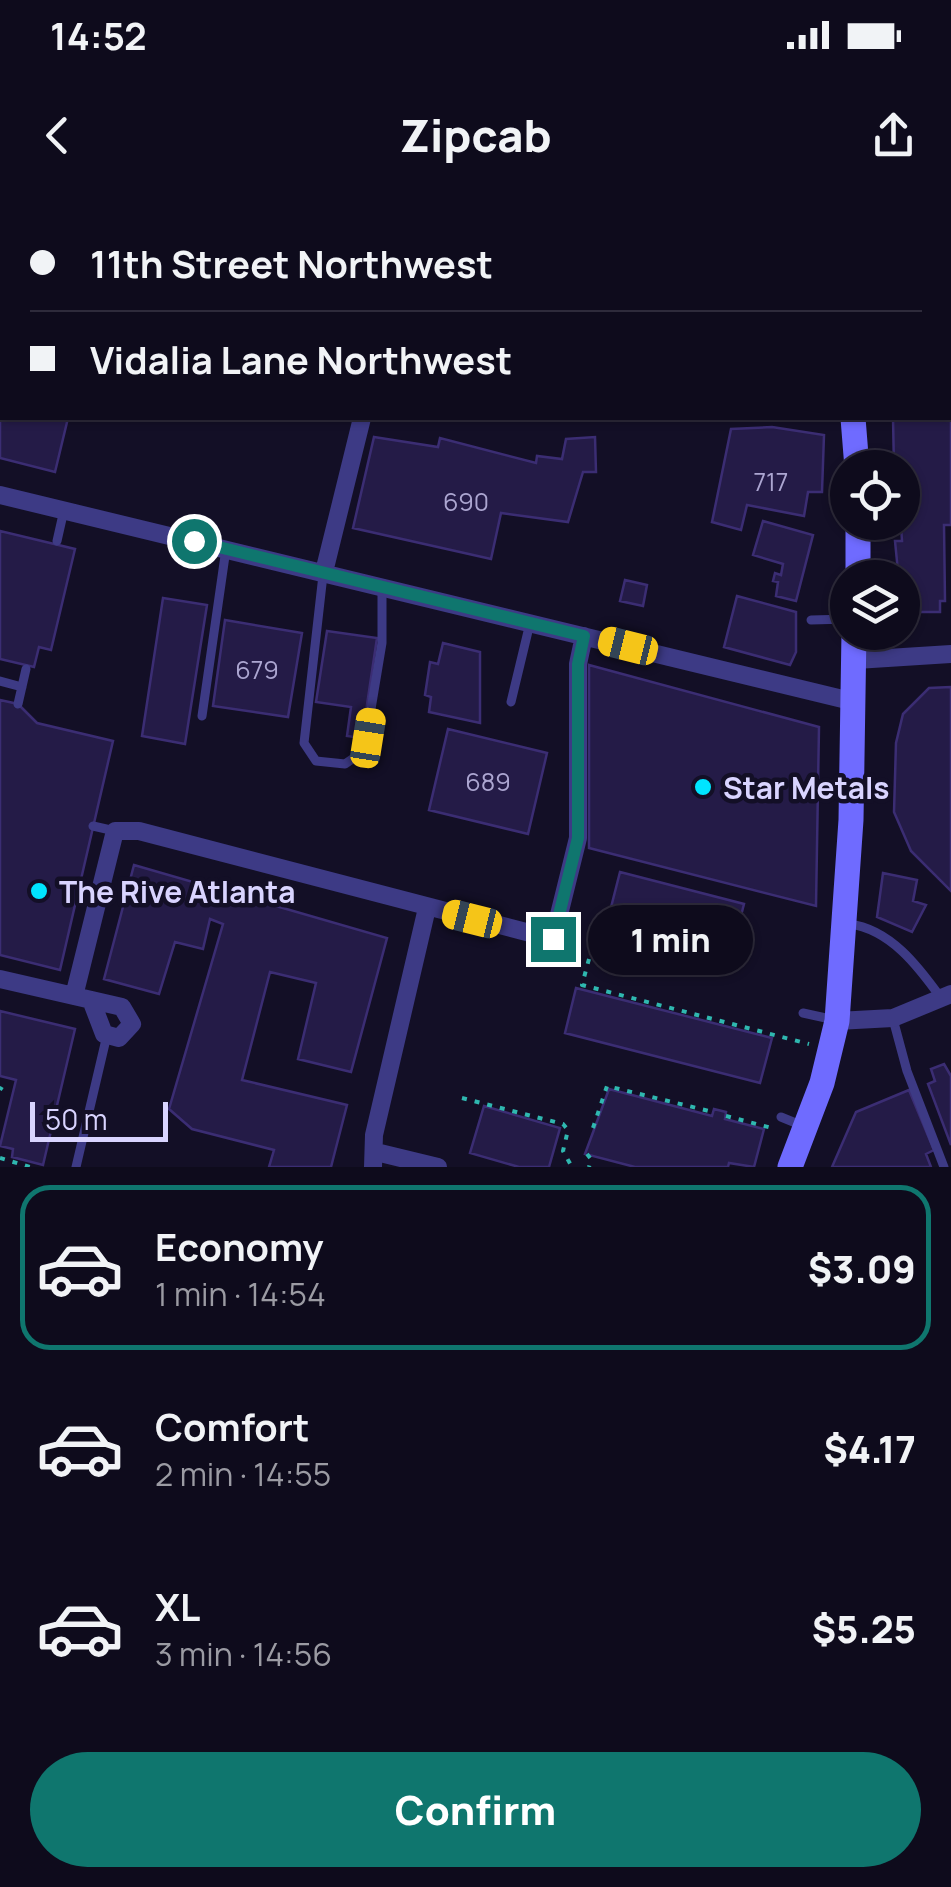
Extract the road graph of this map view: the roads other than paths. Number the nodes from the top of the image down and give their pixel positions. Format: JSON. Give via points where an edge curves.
{"nodes":[{"id":1,"x":362,"y":420,"type":"edge"},
{"id":2,"x":854,"y":420,"type":"edge"},
{"id":3,"x":856,"y":450,"type":"edge"},
{"id":4,"x":0,"y":494,"type":"edge"},
{"id":5,"x":64,"y":510,"type":"junction"},
{"id":6,"x":56,"y":541,"type":"dead end"},
{"id":7,"x":226,"y":549,"type":"junction"},
{"id":8,"x":324,"y":572,"type":"junction"},
{"id":9,"x":382,"y":586,"type":"junction"},
{"id":10,"x":830,"y":619,"type":"edge"},
{"id":11,"x":811,"y":620,"type":"dead end"},
{"id":12,"x":530,"y":622,"type":"junction"},
{"id":13,"x":584,"y":636,"type":"junction"},
{"id":14,"x":855,"y":650,"type":"edge"},
{"id":15,"x":951,"y":654,"type":"edge"},
{"id":16,"x":856,"y":660,"type":"junction"},
{"id":17,"x":26,"y":670,"type":"dead end"},
{"id":18,"x":0,"y":682,"type":"edge"},
{"id":19,"x":22,"y":687,"type":"junction"},
{"id":20,"x":510,"y":702,"type":"dead end"},
{"id":21,"x":855,"y":702,"type":"junction"},
{"id":22,"x":18,"y":704,"type":"dead end"},
{"id":23,"x":202,"y":716,"type":"dead end"},
{"id":24,"x":93,"y":826,"type":"dead end"},
{"id":25,"x":115,"y":831,"type":"junction"},
{"id":26,"x":428,"y":908,"type":"junction"},
{"id":27,"x":846,"y":924,"type":"junction"},
{"id":28,"x":0,"y":979,"type":"edge"},
{"id":29,"x":946,"y":996,"type":"edge"},
{"id":30,"x":82,"y":998,"type":"junction"},
{"id":31,"x":804,"y":1013,"type":"dead end"},
{"id":32,"x":892,"y":1018,"type":"junction"},
{"id":33,"x":838,"y":1021,"type":"junction"},
{"id":34,"x":107,"y":1036,"type":"junction"},
{"id":35,"x":780,"y":1117,"type":"dead end"},
{"id":36,"x":794,"y":1128,"type":"junction"},
{"id":37,"x":374,"y":1159,"type":"edge"},
{"id":38,"x":76,"y":1167,"type":"edge"},
{"id":39,"x":438,"y":1167,"type":"edge"},
{"id":40,"x":790,"y":1167,"type":"edge"},
{"id":41,"x":944,"y":1167,"type":"edge"}],
"edges":[{"from":1,"to":8,"type":"street"},
{"from":2,"to":3,"type":"main road"},
{"from":4,"to":5,"type":"street"},
{"from":5,"to":6,"type":"lane"},
{"from":5,"to":7,"type":"street"},
{"from":7,"to":8,"type":"street"},
{"from":7,"to":23,"type":"lane"},
{"from":8,"to":9,"type":"street"},
{"from":8,"to":9,"type":"lane","via":[[304,742],[316,761],[345,764],[364,751],[382,644]]},
{"from":9,"to":12,"type":"street"},
{"from":10,"to":11,"type":"lane"},
{"from":12,"to":13,"type":"street"},
{"from":12,"to":20,"type":"lane"},
{"from":13,"to":21,"type":"street"},
{"from":13,"to":26,"type":"street","via":[[578,664],[578,838],[553,939]]},
{"from":14,"to":16,"type":"main road"},
{"from":15,"to":16,"type":"street"},
{"from":16,"to":21,"type":"main road"},
{"from":17,"to":19,"type":"lane"},
{"from":18,"to":19,"type":"lane"},
{"from":19,"to":22,"type":"lane"},
{"from":21,"to":27,"type":"main road"},
{"from":24,"to":25,"type":"lane"},
{"from":25,"to":26,"type":"street"},
{"from":25,"to":30,"type":"street"},
{"from":26,"to":37,"type":"street","via":[[374,1135]]},
{"from":27,"to":29,"type":"lane","via":[[881,934]]},
{"from":27,"to":33,"type":"main road"},
{"from":28,"to":30,"type":"street"},
{"from":29,"to":32,"type":"street"},
{"from":30,"to":34,"type":"street"},
{"from":30,"to":34,"type":"street","via":[[130,1015],[127,1034]]},
{"from":31,"to":33,"type":"lane"},
{"from":32,"to":33,"type":"street"},
{"from":32,"to":41,"type":"lane"},
{"from":33,"to":36,"type":"main road"},
{"from":34,"to":38,"type":"lane"},
{"from":35,"to":36,"type":"lane"},
{"from":36,"to":40,"type":"main road"},
{"from":37,"to":39,"type":"street"}]}
